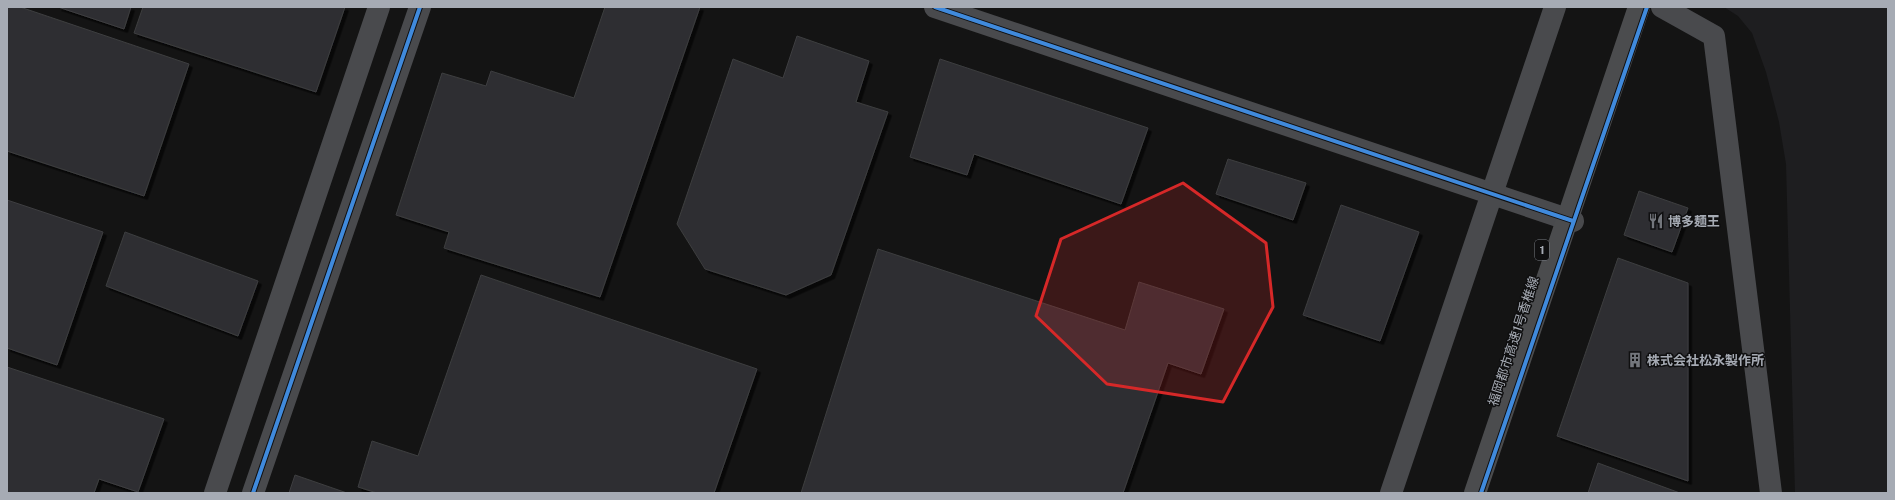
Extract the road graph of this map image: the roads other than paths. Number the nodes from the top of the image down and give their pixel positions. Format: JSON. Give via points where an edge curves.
{"nodes":[{"id":1,"x":379,"y":7,"type":"edge"},
{"id":2,"x":420,"y":7,"type":"edge"},
{"id":3,"x":935,"y":7,"type":"edge"},
{"id":4,"x":1555,"y":7,"type":"edge"},
{"id":5,"x":1623,"y":7,"type":"edge"},
{"id":6,"x":1639,"y":7,"type":"edge"},
{"id":7,"x":1647,"y":7,"type":"edge"},
{"id":8,"x":1662,"y":7,"type":"edge"},
{"id":9,"x":1492,"y":193,"type":"junction"},
{"id":10,"x":1573,"y":221,"type":"junction"},
{"id":11,"x":215,"y":493,"type":"edge"},
{"id":12,"x":253,"y":493,"type":"edge"},
{"id":13,"x":1391,"y":493,"type":"edge"},
{"id":14,"x":1464,"y":493,"type":"edge"},
{"id":15,"x":1475,"y":493,"type":"edge"},
{"id":16,"x":1481,"y":493,"type":"edge"},
{"id":17,"x":1771,"y":493,"type":"edge"}],
"edges":[{"from":1,"to":11,"type":"street"},
{"from":2,"to":12,"type":"street"},
{"from":3,"to":9,"type":"street"},
{"from":4,"to":9,"type":"street"},
{"from":5,"to":14,"type":"highway","name":"福岡都市高速1号香椎線","number":"1"},
{"from":6,"to":15,"type":"highway","name":"福岡都市高速1号香椎線","number":"1","bridge":true},
{"from":7,"to":10,"type":"street"},
{"from":8,"to":17,"type":"street","via":[[1714,36]]},
{"from":9,"to":10,"type":"street"},
{"from":9,"to":13,"type":"street"},
{"from":10,"to":16,"type":"street"}]}
